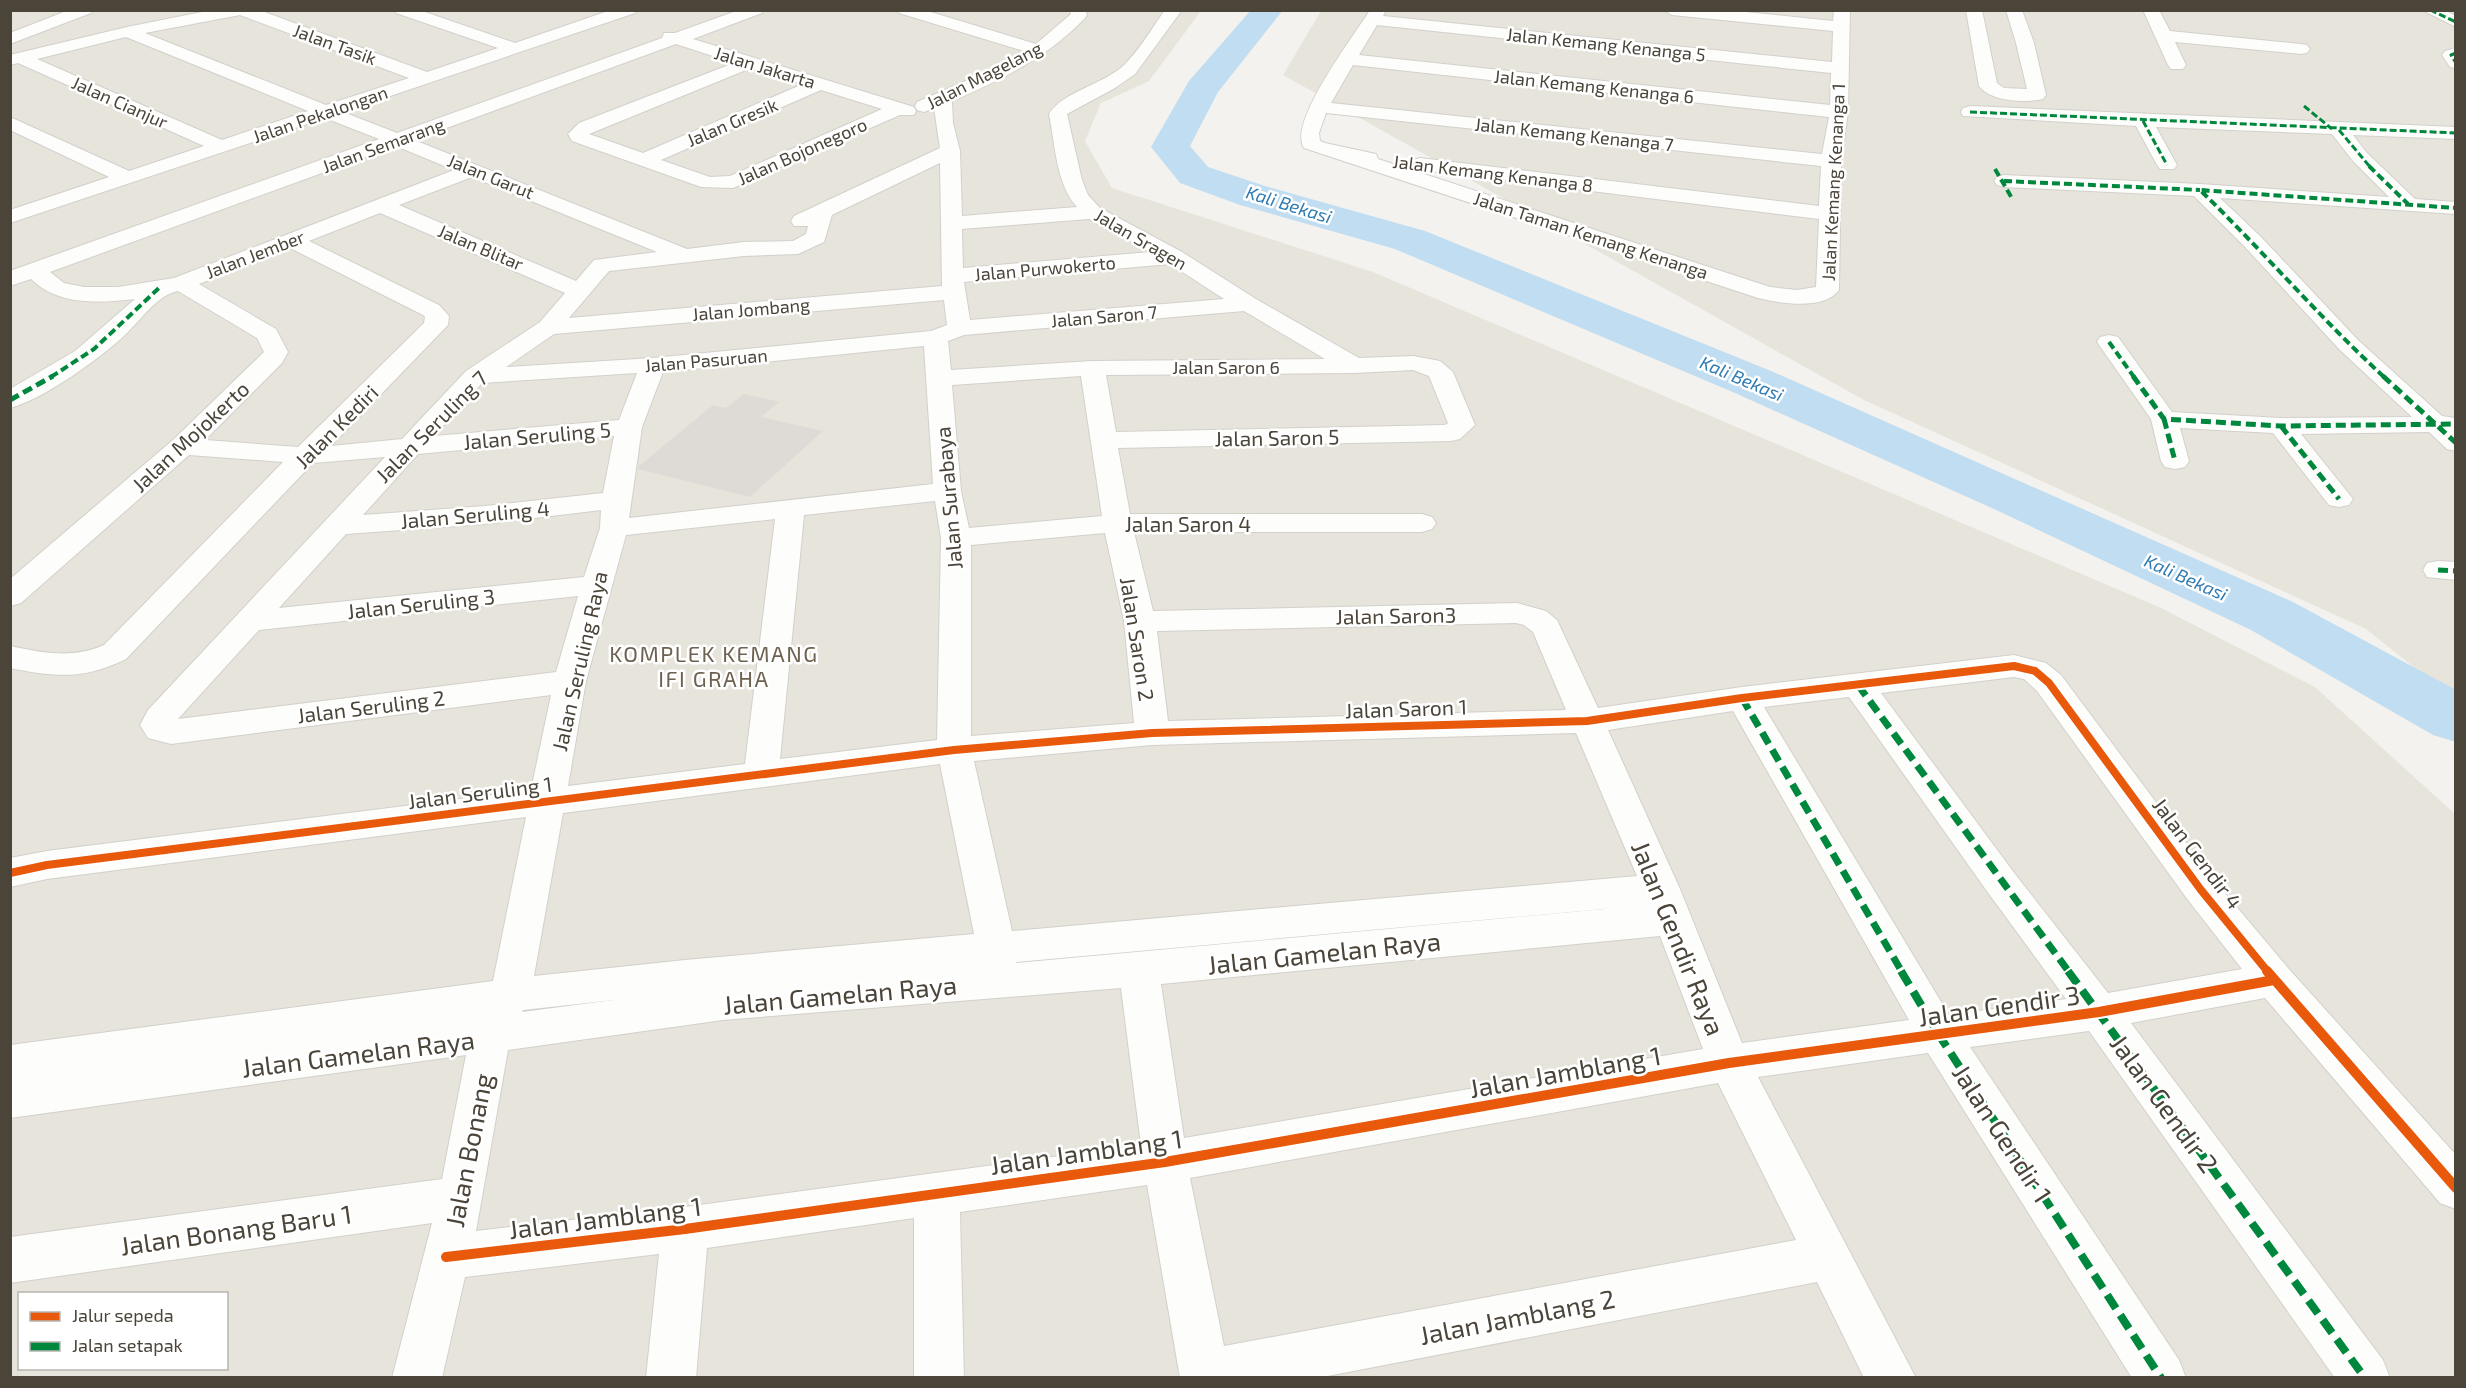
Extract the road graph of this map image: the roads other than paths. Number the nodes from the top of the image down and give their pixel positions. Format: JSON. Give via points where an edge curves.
{"nodes":[{"id":1,"x":85,"y":10,"type":"edge"},
{"id":2,"x":241,"y":10,"type":"edge"},
{"id":3,"x":402,"y":10,"type":"edge"},
{"id":4,"x":585,"y":10,"type":"edge"},
{"id":5,"x":756,"y":10,"type":"edge"},
{"id":6,"x":905,"y":10,"type":"edge"},
{"id":7,"x":1077,"y":10,"type":"edge"},
{"id":8,"x":1174,"y":10,"type":"edge"},
{"id":9,"x":1672,"y":10,"type":"edge"},
{"id":10,"x":1974,"y":10,"type":"edge"},
{"id":11,"x":2014,"y":10,"type":"edge"},
{"id":12,"x":2151,"y":10,"type":"edge"},
{"id":13,"x":2430,"y":10,"type":"edge"},
{"id":14,"x":32,"y":15,"type":"dead end"},
{"id":15,"x":1376,"y":15,"type":"edge"},
{"id":16,"x":609,"y":18,"type":"junction"},
{"id":17,"x":63,"y":19,"type":"junction"},
{"id":18,"x":1842,"y":19,"type":"edge"},
{"id":19,"x":635,"y":21,"type":"edge"},
{"id":20,"x":2456,"y":22,"type":"edge"},
{"id":21,"x":127,"y":32,"type":"junction"},
{"id":22,"x":2164,"y":36,"type":"junction"},
{"id":23,"x":10,"y":39,"type":"edge"},
{"id":24,"x":677,"y":40,"type":"junction"},
{"id":25,"x":517,"y":49,"type":"junction"},
{"id":26,"x":2301,"y":49,"type":"dead end"},
{"id":27,"x":1039,"y":50,"type":"junction"},
{"id":28,"x":2456,"y":53,"type":"edge"},
{"id":29,"x":14,"y":58,"type":"edge"},
{"id":30,"x":1349,"y":59,"type":"junction"},
{"id":31,"x":751,"y":62,"type":"junction"},
{"id":32,"x":2456,"y":63,"type":"edge"},
{"id":33,"x":2177,"y":65,"type":"dead end"},
{"id":34,"x":1838,"y":68,"type":"junction"},
{"id":35,"x":427,"y":78,"type":"junction"},
{"id":36,"x":819,"y":84,"type":"junction"},
{"id":37,"x":2304,"y":106,"type":"dead end"},
{"id":38,"x":1317,"y":107,"type":"junction"},
{"id":39,"x":904,"y":111,"type":"junction"},
{"id":40,"x":944,"y":111,"type":"junction"},
{"id":41,"x":1970,"y":111,"type":"dead end"},
{"id":42,"x":325,"y":112,"type":"junction"},
{"id":43,"x":1839,"y":112,"type":"junction"},
{"id":44,"x":2143,"y":121,"type":"junction"},
{"id":45,"x":10,"y":123,"type":"edge"},
{"id":46,"x":2336,"y":129,"type":"junction"},
{"id":47,"x":2456,"y":133,"type":"edge"},
{"id":48,"x":399,"y":139,"type":"junction"},
{"id":49,"x":223,"y":147,"type":"junction"},
{"id":50,"x":950,"y":151,"type":"junction"},
{"id":51,"x":1347,"y":155,"type":"junction"},
{"id":52,"x":644,"y":160,"type":"junction"},
{"id":53,"x":1831,"y":161,"type":"junction"},
{"id":54,"x":2167,"y":165,"type":"dead end"},
{"id":55,"x":474,"y":169,"type":"junction"},
{"id":56,"x":1539,"y":177,"type":"junction"},
{"id":57,"x":128,"y":178,"type":"junction"},
{"id":58,"x":2004,"y":183,"type":"dead end"},
{"id":59,"x":2200,"y":190,"type":"junction"},
{"id":60,"x":2408,"y":204,"type":"junction"},
{"id":61,"x":380,"y":205,"type":"junction"},
{"id":62,"x":2456,"y":208,"type":"edge"},
{"id":63,"x":1519,"y":211,"type":"junction"},
{"id":64,"x":1093,"y":212,"type":"junction"},
{"id":65,"x":13,"y":214,"type":"edge"},
{"id":66,"x":1830,"y":214,"type":"junction"},
{"id":67,"x":953,"y":223,"type":"junction"},
{"id":68,"x":291,"y":240,"type":"junction"},
{"id":69,"x":686,"y":256,"type":"junction"},
{"id":70,"x":1174,"y":258,"type":"junction"},
{"id":71,"x":602,"y":265,"type":"junction"},
{"id":72,"x":34,"y":270,"type":"junction"},
{"id":73,"x":540,"y":272,"type":"junction"},
{"id":74,"x":10,"y":279,"type":"edge"},
{"id":75,"x":953,"y":284,"type":"junction"},
{"id":76,"x":170,"y":286,"type":"junction"},
{"id":77,"x":581,"y":291,"type":"junction"},
{"id":78,"x":1766,"y":293,"type":"joint"},
{"id":79,"x":1248,"y":304,"type":"junction"},
{"id":80,"x":548,"y":327,"type":"junction"},
{"id":81,"x":948,"y":333,"type":"junction"},
{"id":82,"x":2109,"y":342,"type":"dead end"},
{"id":83,"x":653,"y":365,"type":"junction"},
{"id":84,"x":1355,"y":366,"type":"junction"},
{"id":85,"x":1092,"y":368,"type":"junction"},
{"id":86,"x":475,"y":376,"type":"junction"},
{"id":87,"x":938,"y":378,"type":"junction"},
{"id":88,"x":10,"y":400,"type":"edge"},
{"id":89,"x":2164,"y":419,"type":"junction"},
{"id":90,"x":2445,"y":424,"type":"edge"},
{"id":91,"x":2281,"y":426,"type":"junction"},
{"id":92,"x":629,"y":427,"type":"junction"},
{"id":93,"x":1451,"y":433,"type":"joint"},
{"id":94,"x":1104,"y":440,"type":"junction"},
{"id":95,"x":2456,"y":443,"type":"edge"},
{"id":96,"x":183,"y":446,"type":"junction"},
{"id":97,"x":409,"y":447,"type":"junction"},
{"id":98,"x":305,"y":456,"type":"junction"},
{"id":99,"x":2175,"y":461,"type":"dead end"},
{"id":100,"x":947,"y":491,"type":"junction"},
{"id":101,"x":2339,"y":499,"type":"dead end"},
{"id":102,"x":790,"y":509,"type":"junction"},
{"id":103,"x":615,"y":514,"type":"junction"},
{"id":104,"x":1117,"y":523,"type":"junction"},
{"id":105,"x":1422,"y":523,"type":"dead end"},
{"id":106,"x":334,"y":526,"type":"junction"},
{"id":107,"x":956,"y":538,"type":"junction"},
{"id":108,"x":596,"y":585,"type":"junction"},
{"id":109,"x":10,"y":596,"type":"edge"},
{"id":110,"x":247,"y":621,"type":"junction"},
{"id":111,"x":1140,"y":621,"type":"junction"},
{"id":112,"x":10,"y":657,"type":"edge"},
{"id":113,"x":570,"y":681,"type":"junction"},
{"id":114,"x":1857,"y":685,"type":"junction"},
{"id":115,"x":1742,"y":698,"type":"junction"},
{"id":116,"x":1587,"y":721,"type":"junction"},
{"id":117,"x":171,"y":732,"type":"joint"},
{"id":118,"x":1152,"y":733,"type":"junction"},
{"id":119,"x":954,"y":750,"type":"junction"},
{"id":120,"x":760,"y":773,"type":"junction"},
{"id":121,"x":548,"y":801,"type":"junction"},
{"id":122,"x":10,"y":873,"type":"edge"},
{"id":123,"x":1667,"y":904,"type":"junction"},
{"id":124,"x":1112,"y":961,"type":"junction"},
{"id":125,"x":996,"y":965,"type":"junction"},
{"id":126,"x":2274,"y":980,"type":"junction"},
{"id":127,"x":510,"y":996,"type":"junction"},
{"id":128,"x":2099,"y":1012,"type":"junction"},
{"id":129,"x":1939,"y":1035,"type":"junction"},
{"id":130,"x":490,"y":1036,"type":"junction"},
{"id":131,"x":10,"y":1063,"type":"edge"},
{"id":132,"x":1729,"y":1063,"type":"junction"},
{"id":133,"x":10,"y":1099,"type":"edge"},
{"id":134,"x":1165,"y":1162,"type":"junction"},
{"id":135,"x":2456,"y":1188,"type":"edge"},
{"id":136,"x":937,"y":1195,"type":"junction"},
{"id":137,"x":460,"y":1198,"type":"junction"},
{"id":138,"x":685,"y":1229,"type":"junction"},
{"id":139,"x":446,"y":1257,"type":"junction"},
{"id":140,"x":1828,"y":1257,"type":"junction"},
{"id":141,"x":10,"y":1260,"type":"edge"},
{"id":142,"x":1205,"y":1376,"type":"edge"},
{"id":143,"x":417,"y":1377,"type":"edge"},
{"id":144,"x":671,"y":1377,"type":"edge"},
{"id":145,"x":939,"y":1377,"type":"edge"},
{"id":146,"x":1892,"y":1377,"type":"edge"},
{"id":147,"x":2161,"y":1377,"type":"edge"},
{"id":148,"x":2364,"y":1377,"type":"edge"}],
"edges":[{"from":1,"to":17,"type":"street"},
{"from":2,"to":21,"type":"street"},
{"from":2,"to":35,"type":"street","name":"Jalan Tasik"},
{"from":3,"to":25,"type":"street"},
{"from":4,"to":16,"type":"street"},
{"from":5,"to":24,"type":"street","name":"Jalan Semarang"},
{"from":6,"to":27,"type":"street"},
{"from":7,"to":27,"type":"street","name":"Jalan Magelang","via":[[1079,15],[1070,27]]},
{"from":8,"to":64,"type":"street","name":"Jalan Sragen","via":[[1129,70],[1058,114],[1072,180],[1079,197]]},
{"from":9,"to":18,"type":"street"},
{"from":10,"to":11,"type":"street","via":[[1989,86],[2000,93],[2031,96],[2038,92]]},
{"from":12,"to":22,"type":"street"},
{"from":13,"to":20,"type":"street"},
{"from":14,"to":17,"type":"street"},
{"from":15,"to":30,"type":"street","name":"Jalan Kemang Kenanga 8"},
{"from":15,"to":34,"type":"street","name":"Jalan Kemang Kenanga 5"},
{"from":16,"to":19,"type":"street","name":"Jalan Pekalongan"},
{"from":16,"to":25,"type":"street","name":"Jalan Pekalongan"},
{"from":17,"to":23,"type":"street"},
{"from":18,"to":34,"type":"street","name":"Jalan Kemang Kenanga 1"},
{"from":19,"to":24,"type":"street","name":"Jalan Jakarta"},
{"from":21,"to":29,"type":"street"},
{"from":21,"to":42,"type":"street","name":"Jalan Garut"},
{"from":22,"to":26,"type":"street"},
{"from":22,"to":33,"type":"street"},
{"from":24,"to":31,"type":"street","name":"Jalan Jakarta"},
{"from":24,"to":48,"type":"street","name":"Jalan Semarang"},
{"from":25,"to":35,"type":"street","name":"Jalan Pekalongan"},
{"from":27,"to":40,"type":"street","name":"Jalan Magelang"},
{"from":28,"to":32,"type":"street","via":[[2451,55]]},
{"from":29,"to":49,"type":"street","name":"Jalan Cianjur"},
{"from":30,"to":38,"type":"street","name":"Jalan Kemang Kenanga 8"},
{"from":30,"to":43,"type":"street","name":"Jalan Kemang Kenanga 6"},
{"from":31,"to":36,"type":"street","name":"Jalan Jakarta"},
{"from":31,"to":52,"type":"street","name":"Jalan Bojonegoro","via":[[586,127],[578,134]]},
{"from":34,"to":43,"type":"street","name":"Jalan Kemang Kenanga 1"},
{"from":35,"to":42,"type":"street","name":"Jalan Pekalongan"},
{"from":36,"to":39,"type":"street","name":"Jalan Jakarta"},
{"from":36,"to":52,"type":"street","name":"Jalan Gresik"},
{"from":37,"to":46,"type":"street"},
{"from":38,"to":51,"type":"street","name":"Jalan Kemang Kenanga 8","via":[[1307,139],[1311,144]]},
{"from":38,"to":53,"type":"street","name":"Jalan Kemang Kenanga 7"},
{"from":39,"to":40,"type":"street","name":"Jalan Magelang"},
{"from":39,"to":52,"type":"street","name":"Jalan Bojonegoro","via":[[733,182],[708,183]]},
{"from":40,"to":50,"type":"street","name":"Jalan Surabaya"},
{"from":41,"to":44,"type":"street"},
{"from":42,"to":48,"type":"street","name":"Jalan Garut"},
{"from":42,"to":49,"type":"street","name":"Jalan Pekalongan"},
{"from":43,"to":53,"type":"street","name":"Jalan Kemang Kenanga 1"},
{"from":44,"to":46,"type":"street"},
{"from":44,"to":54,"type":"street"},
{"from":45,"to":57,"type":"street"},
{"from":46,"to":47,"type":"street"},
{"from":46,"to":60,"type":"street"},
{"from":48,"to":55,"type":"street","name":"Jalan Garut"},
{"from":48,"to":72,"type":"street","name":"Jalan Semarang"},
{"from":49,"to":57,"type":"street","name":"Jalan Pekalongan"},
{"from":50,"to":67,"type":"street","name":"Jalan Surabaya"},
{"from":50,"to":69,"type":"street","via":[[820,222],[816,237],[809,243]]},
{"from":51,"to":56,"type":"street","name":"Jalan Kemang Kenanga 8"},
{"from":51,"to":63,"type":"street","name":"Jalan Taman Kemang Kenanga"},
{"from":53,"to":66,"type":"street","name":"Jalan Kemang Kenanga 1"},
{"from":55,"to":61,"type":"street","name":"Jalan Jember"},
{"from":55,"to":69,"type":"street","name":"Jalan Garut"},
{"from":56,"to":63,"type":"street"},
{"from":56,"to":66,"type":"street","name":"Jalan Kemang Kenanga 8"},
{"from":57,"to":65,"type":"street","name":"Jalan Pekalongan"},
{"from":58,"to":59,"type":"street"},
{"from":59,"to":60,"type":"street"},
{"from":59,"to":90,"type":"street","via":[[2349,345]]},
{"from":60,"to":62,"type":"street"},
{"from":61,"to":68,"type":"street","name":"Jalan Jember"},
{"from":61,"to":73,"type":"street","name":"Jalan Blitar"},
{"from":63,"to":78,"type":"street","name":"Jalan Taman Kemang Kenanga"},
{"from":64,"to":67,"type":"street"},
{"from":64,"to":70,"type":"street","name":"Jalan Sragen"},
{"from":66,"to":78,"type":"street","name":"Jalan Kemang Kenanga 1","via":[[1827,290],[1805,297]]},
{"from":67,"to":75,"type":"street","name":"Jalan Surabaya"},
{"from":68,"to":76,"type":"street","name":"Jalan Jember"},
{"from":68,"to":98,"type":"street","name":"Jalan Kediri","via":[[437,316],[428,335]]},
{"from":69,"to":71,"type":"street"},
{"from":70,"to":75,"type":"street","name":"Jalan Purwokerto"},
{"from":70,"to":79,"type":"street","name":"Jalan Sragen"},
{"from":71,"to":73,"type":"street"},
{"from":71,"to":77,"type":"street","name":"Jalan Seruling 7"},
{"from":72,"to":74,"type":"street","name":"Jalan Semarang"},
{"from":72,"to":76,"type":"street","name":"Jalan Jember","via":[[55,288],[71,292],[103,294]]},
{"from":73,"to":77,"type":"street","name":"Jalan Blitar"},
{"from":75,"to":80,"type":"street","name":"Jalan Jombang"},
{"from":75,"to":81,"type":"street","name":"Jalan Surabaya"},
{"from":76,"to":88,"type":"street","via":[[93,350]]},
{"from":76,"to":96,"type":"street","name":"Jalan Mojokerto","via":[[267,334],[276,352]]},
{"from":77,"to":80,"type":"street","name":"Jalan Seruling 7"},
{"from":79,"to":81,"type":"street","name":"Jalan Saron 7"},
{"from":79,"to":84,"type":"street","name":"Jalan Sragen"},
{"from":80,"to":86,"type":"street","name":"Jalan Seruling 7"},
{"from":81,"to":83,"type":"street","name":"Jalan Pasuruan"},
{"from":81,"to":87,"type":"street","name":"Jalan Surabaya"},
{"from":82,"to":89,"type":"street"},
{"from":83,"to":86,"type":"street","name":"Jalan Pasuruan"},
{"from":83,"to":92,"type":"street","name":"Jalan Seruling Raya"},
{"from":84,"to":85,"type":"street","name":"Jalan Saron 6"},
{"from":84,"to":93,"type":"street","name":"Jalan Saron 6","via":[[1413,363],[1440,372],[1462,425]]},
{"from":85,"to":87,"type":"street","name":"Jalan Saron 6"},
{"from":85,"to":94,"type":"street","name":"Jalan Saron 2"},
{"from":86,"to":97,"type":"street","name":"Jalan Seruling 7"},
{"from":87,"to":100,"type":"street","name":"Jalan Surabaya"},
{"from":89,"to":91,"type":"street"},
{"from":89,"to":99,"type":"street"},
{"from":90,"to":91,"type":"street"},
{"from":90,"to":95,"type":"street"},
{"from":91,"to":101,"type":"street"},
{"from":92,"to":97,"type":"street","name":"Jalan Seruling 5"},
{"from":92,"to":103,"type":"street","name":"Jalan Seruling Raya"},
{"from":93,"to":94,"type":"street","name":"Jalan Saron 5"},
{"from":94,"to":104,"type":"street","name":"Jalan Saron 2"},
{"from":96,"to":98,"type":"street","name":"Jalan Seruling 5"},
{"from":96,"to":109,"type":"street","name":"Jalan Mojokerto"},
{"from":97,"to":98,"type":"street","name":"Jalan Seruling 5"},
{"from":97,"to":106,"type":"street","name":"Jalan Seruling 7"},
{"from":98,"to":112,"type":"street","name":"Jalan Kediri","via":[[115,652],[97,662],[74,667]]},
{"from":100,"to":102,"type":"street","name":"Jalan Seruling 4"},
{"from":100,"to":107,"type":"street","name":"Jalan Surabaya"},
{"from":102,"to":103,"type":"street","name":"Jalan Seruling 4"},
{"from":102,"to":120,"type":"street"},
{"from":103,"to":106,"type":"street","name":"Jalan Seruling 4","via":[[485,515]]},
{"from":103,"to":108,"type":"street","name":"Jalan Seruling Raya"},
{"from":104,"to":105,"type":"street","name":"Jalan Saron 4"},
{"from":104,"to":107,"type":"street","name":"Jalan Saron 4"},
{"from":104,"to":111,"type":"street","name":"Jalan Saron 2"},
{"from":106,"to":110,"type":"street","name":"Jalan Seruling 7"},
{"from":107,"to":119,"type":"street","name":"Jalan Surabaya"},
{"from":108,"to":110,"type":"street","name":"Jalan Seruling 3"},
{"from":108,"to":113,"type":"street","name":"Jalan Seruling Raya"},
{"from":110,"to":117,"type":"street","name":"Jalan Seruling 7","via":[[160,718],[160,730]]},
{"from":111,"to":116,"type":"street","name":"Jalan Saron3","via":[[1517,613],[1535,618],[1546,627]]},
{"from":111,"to":118,"type":"street","name":"Jalan Saron 2"},
{"from":113,"to":117,"type":"street","name":"Jalan Seruling 2"},
{"from":113,"to":121,"type":"street","name":"Jalan Seruling Raya"},
{"from":114,"to":115,"type":"street","name":"Jalan Saron 1"},
{"from":114,"to":126,"type":"street","name":"Jalan Gendir 4","via":[[2014,666],[2035,671],[2049,683],[2202,890]]},
{"from":114,"to":128,"type":"street","name":"Jalan Gendir 2"},
{"from":115,"to":116,"type":"street","name":"Jalan Saron 1"},
{"from":115,"to":129,"type":"street","name":"Jalan Gendir 1"},
{"from":116,"to":118,"type":"street","name":"Jalan Saron 1"},
{"from":116,"to":123,"type":"street","name":"Jalan Gendir Raya"},
{"from":118,"to":119,"type":"street","name":"Jalan Saron 1"},
{"from":119,"to":120,"type":"street","name":"Jalan Seruling 1"},
{"from":119,"to":125,"type":"street","name":"Jalan Surabaya"},
{"from":120,"to":121,"type":"street","name":"Jalan Seruling 1"},
{"from":121,"to":122,"type":"street","name":"Jalan Seruling 1","via":[[46,865]]},
{"from":121,"to":127,"type":"street","name":"Jalan Seruling Raya"},
{"from":123,"to":124,"type":"street","name":"Jalan Gamelan Raya"},
{"from":123,"to":132,"type":"street","name":"Jalan Gendir Raya"},
{"from":124,"to":125,"type":"street","name":"Jalan Gamelan Raya"},
{"from":124,"to":134,"type":"street"},
{"from":125,"to":127,"type":"street","name":"Jalan Gamelan Raya","via":[[685,976]]},
{"from":125,"to":130,"type":"street","name":"Jalan Gamelan Raya"},
{"from":126,"to":128,"type":"street","name":"Jalan Gendir 3"},
{"from":126,"to":135,"type":"street","name":"Jalan Gendir 4"},
{"from":127,"to":130,"type":"street","name":"Jalan Bonang"},
{"from":127,"to":131,"type":"street","name":"Jalan Gamelan Raya"},
{"from":128,"to":129,"type":"street","name":"Jalan Gendir 3"},
{"from":128,"to":148,"type":"street","name":"Jalan Gendir 2"},
{"from":129,"to":132,"type":"street","name":"Jalan Gendir 3"},
{"from":129,"to":147,"type":"street","name":"Jalan Gendir 1"},
{"from":130,"to":133,"type":"street","name":"Jalan Gamelan Raya"},
{"from":130,"to":137,"type":"street","name":"Jalan Bonang"},
{"from":132,"to":134,"type":"street","name":"Jalan Jamblang 1"},
{"from":132,"to":140,"type":"street","name":"Jalan Gendir Raya"},
{"from":134,"to":136,"type":"street","name":"Jalan Jamblang 1"},
{"from":134,"to":142,"type":"street"},
{"from":136,"to":138,"type":"street","name":"Jalan Jamblang 1"},
{"from":136,"to":145,"type":"street"},
{"from":137,"to":139,"type":"street","name":"Jalan Bonang"},
{"from":137,"to":141,"type":"street","name":"Jalan Bonang Baru 1"},
{"from":138,"to":139,"type":"street","name":"Jalan Jamblang 1"},
{"from":138,"to":144,"type":"street"},
{"from":139,"to":143,"type":"street","name":"Jalan Bonang"},
{"from":140,"to":142,"type":"street","name":"Jalan Jamblang 2"},
{"from":140,"to":146,"type":"street","name":"Jalan Gendir Raya"}]}
